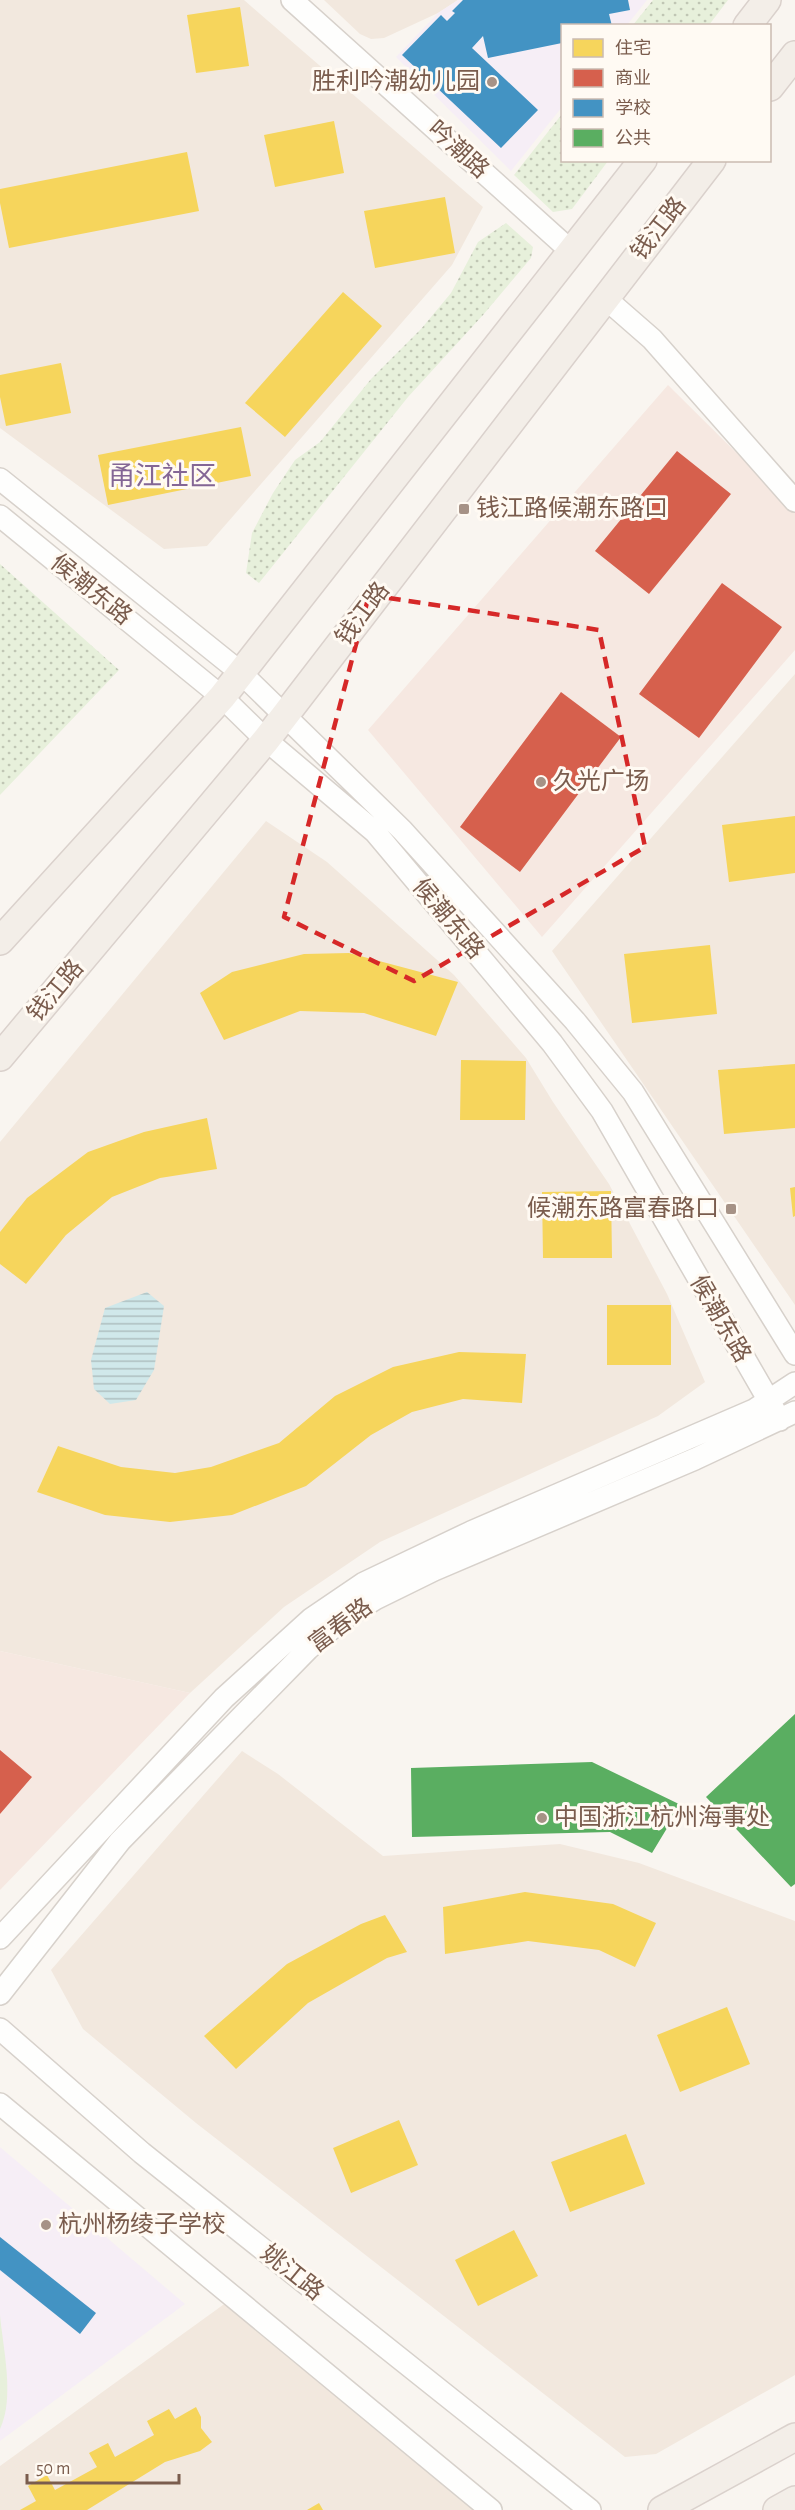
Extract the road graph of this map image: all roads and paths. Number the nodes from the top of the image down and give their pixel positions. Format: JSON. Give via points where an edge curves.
{"nodes":[{"id":1,"x":291,"y":0,"type":"edge"},
{"id":2,"x":767,"y":0,"type":"edge"},
{"id":3,"x":749,"y":24,"type":"edge"},
{"id":4,"x":795,"y":55,"type":"edge"},
{"id":5,"x":771,"y":86,"type":"edge"},
{"id":6,"x":641,"y":162,"type":"edge"},
{"id":7,"x":710,"y":162,"type":"edge"},
{"id":8,"x":572,"y":252,"type":"junction"},
{"id":9,"x":605,"y":298,"type":"junction"},
{"id":10,"x":0,"y":479,"type":"edge"},
{"id":11,"x":795,"y":501,"type":"edge"},
{"id":12,"x":0,"y":516,"type":"edge"},
{"id":13,"x":240,"y":672,"type":"junction"},
{"id":14,"x":222,"y":697,"type":"junction"},
{"id":15,"x":285,"y":715,"type":"junction"},
{"id":16,"x":266,"y":740,"type":"junction"},
{"id":17,"x":0,"y":941,"type":"edge"},
{"id":18,"x":0,"y":1057,"type":"edge"},
{"id":19,"x":795,"y":1354,"type":"edge"},
{"id":20,"x":795,"y":1383,"type":"edge"},
{"id":21,"x":767,"y":1401,"type":"junction"},
{"id":22,"x":787,"y":1416,"type":"edge"},
{"id":23,"x":0,"y":1938,"type":"edge"},
{"id":24,"x":0,"y":1994,"type":"edge"},
{"id":25,"x":0,"y":2029,"type":"edge"},
{"id":26,"x":0,"y":2104,"type":"edge"},
{"id":27,"x":795,"y":2437,"type":"edge"},
{"id":28,"x":795,"y":2500,"type":"edge"},
{"id":29,"x":491,"y":2510,"type":"edge"},
{"id":30,"x":590,"y":2510,"type":"edge"},
{"id":31,"x":662,"y":2510,"type":"edge"},
{"id":32,"x":777,"y":2510,"type":"edge"}],
"edges":[{"from":1,"to":8,"type":"street","name":"吟潮路"},
{"from":2,"to":3,"type":"main road"},
{"from":4,"to":5,"type":"main road"},
{"from":6,"to":8,"type":"main road"},
{"from":7,"to":9,"type":"main road","name":"钱江路"},
{"from":8,"to":13,"type":"main road"},
{"from":9,"to":11,"type":"street","via":[[652,339]]},
{"from":9,"to":15,"type":"main road","name":"钱江路"},
{"from":10,"to":13,"type":"street","name":"候潮东路"},
{"from":12,"to":14,"type":"street","name":"候潮东路"},
{"from":13,"to":14,"type":"main road"},
{"from":13,"to":15,"type":"street","name":"候潮东路"},
{"from":14,"to":16,"type":"street","name":"候潮东路"},
{"from":14,"to":17,"type":"main road"},
{"from":15,"to":16,"type":"main road","name":"钱江路"},
{"from":15,"to":19,"type":"street","name":"候潮东路","via":[[402,830],[626,1083]]},
{"from":16,"to":18,"type":"main road","name":"钱江路"},
{"from":16,"to":21,"type":"street","name":"候潮东路","via":[[375,832],[552,1043],[602,1111]]},
{"from":20,"to":21,"type":"street","name":"富春路"},
{"from":21,"to":22,"type":"street","name":"候潮东路"},
{"from":21,"to":23,"type":"street","name":"富春路","via":[[364,1583],[311,1619],[224,1698]]},
{"from":22,"to":24,"type":"street","name":"富春路","via":[[434,1570],[343,1619],[308,1649],[120,1841]]},
{"from":25,"to":30,"type":"street","name":"姚江路","via":[[142,2153]]},
{"from":26,"to":29,"type":"street"},
{"from":27,"to":31,"type":"main road"},
{"from":28,"to":32,"type":"main road"}]}
